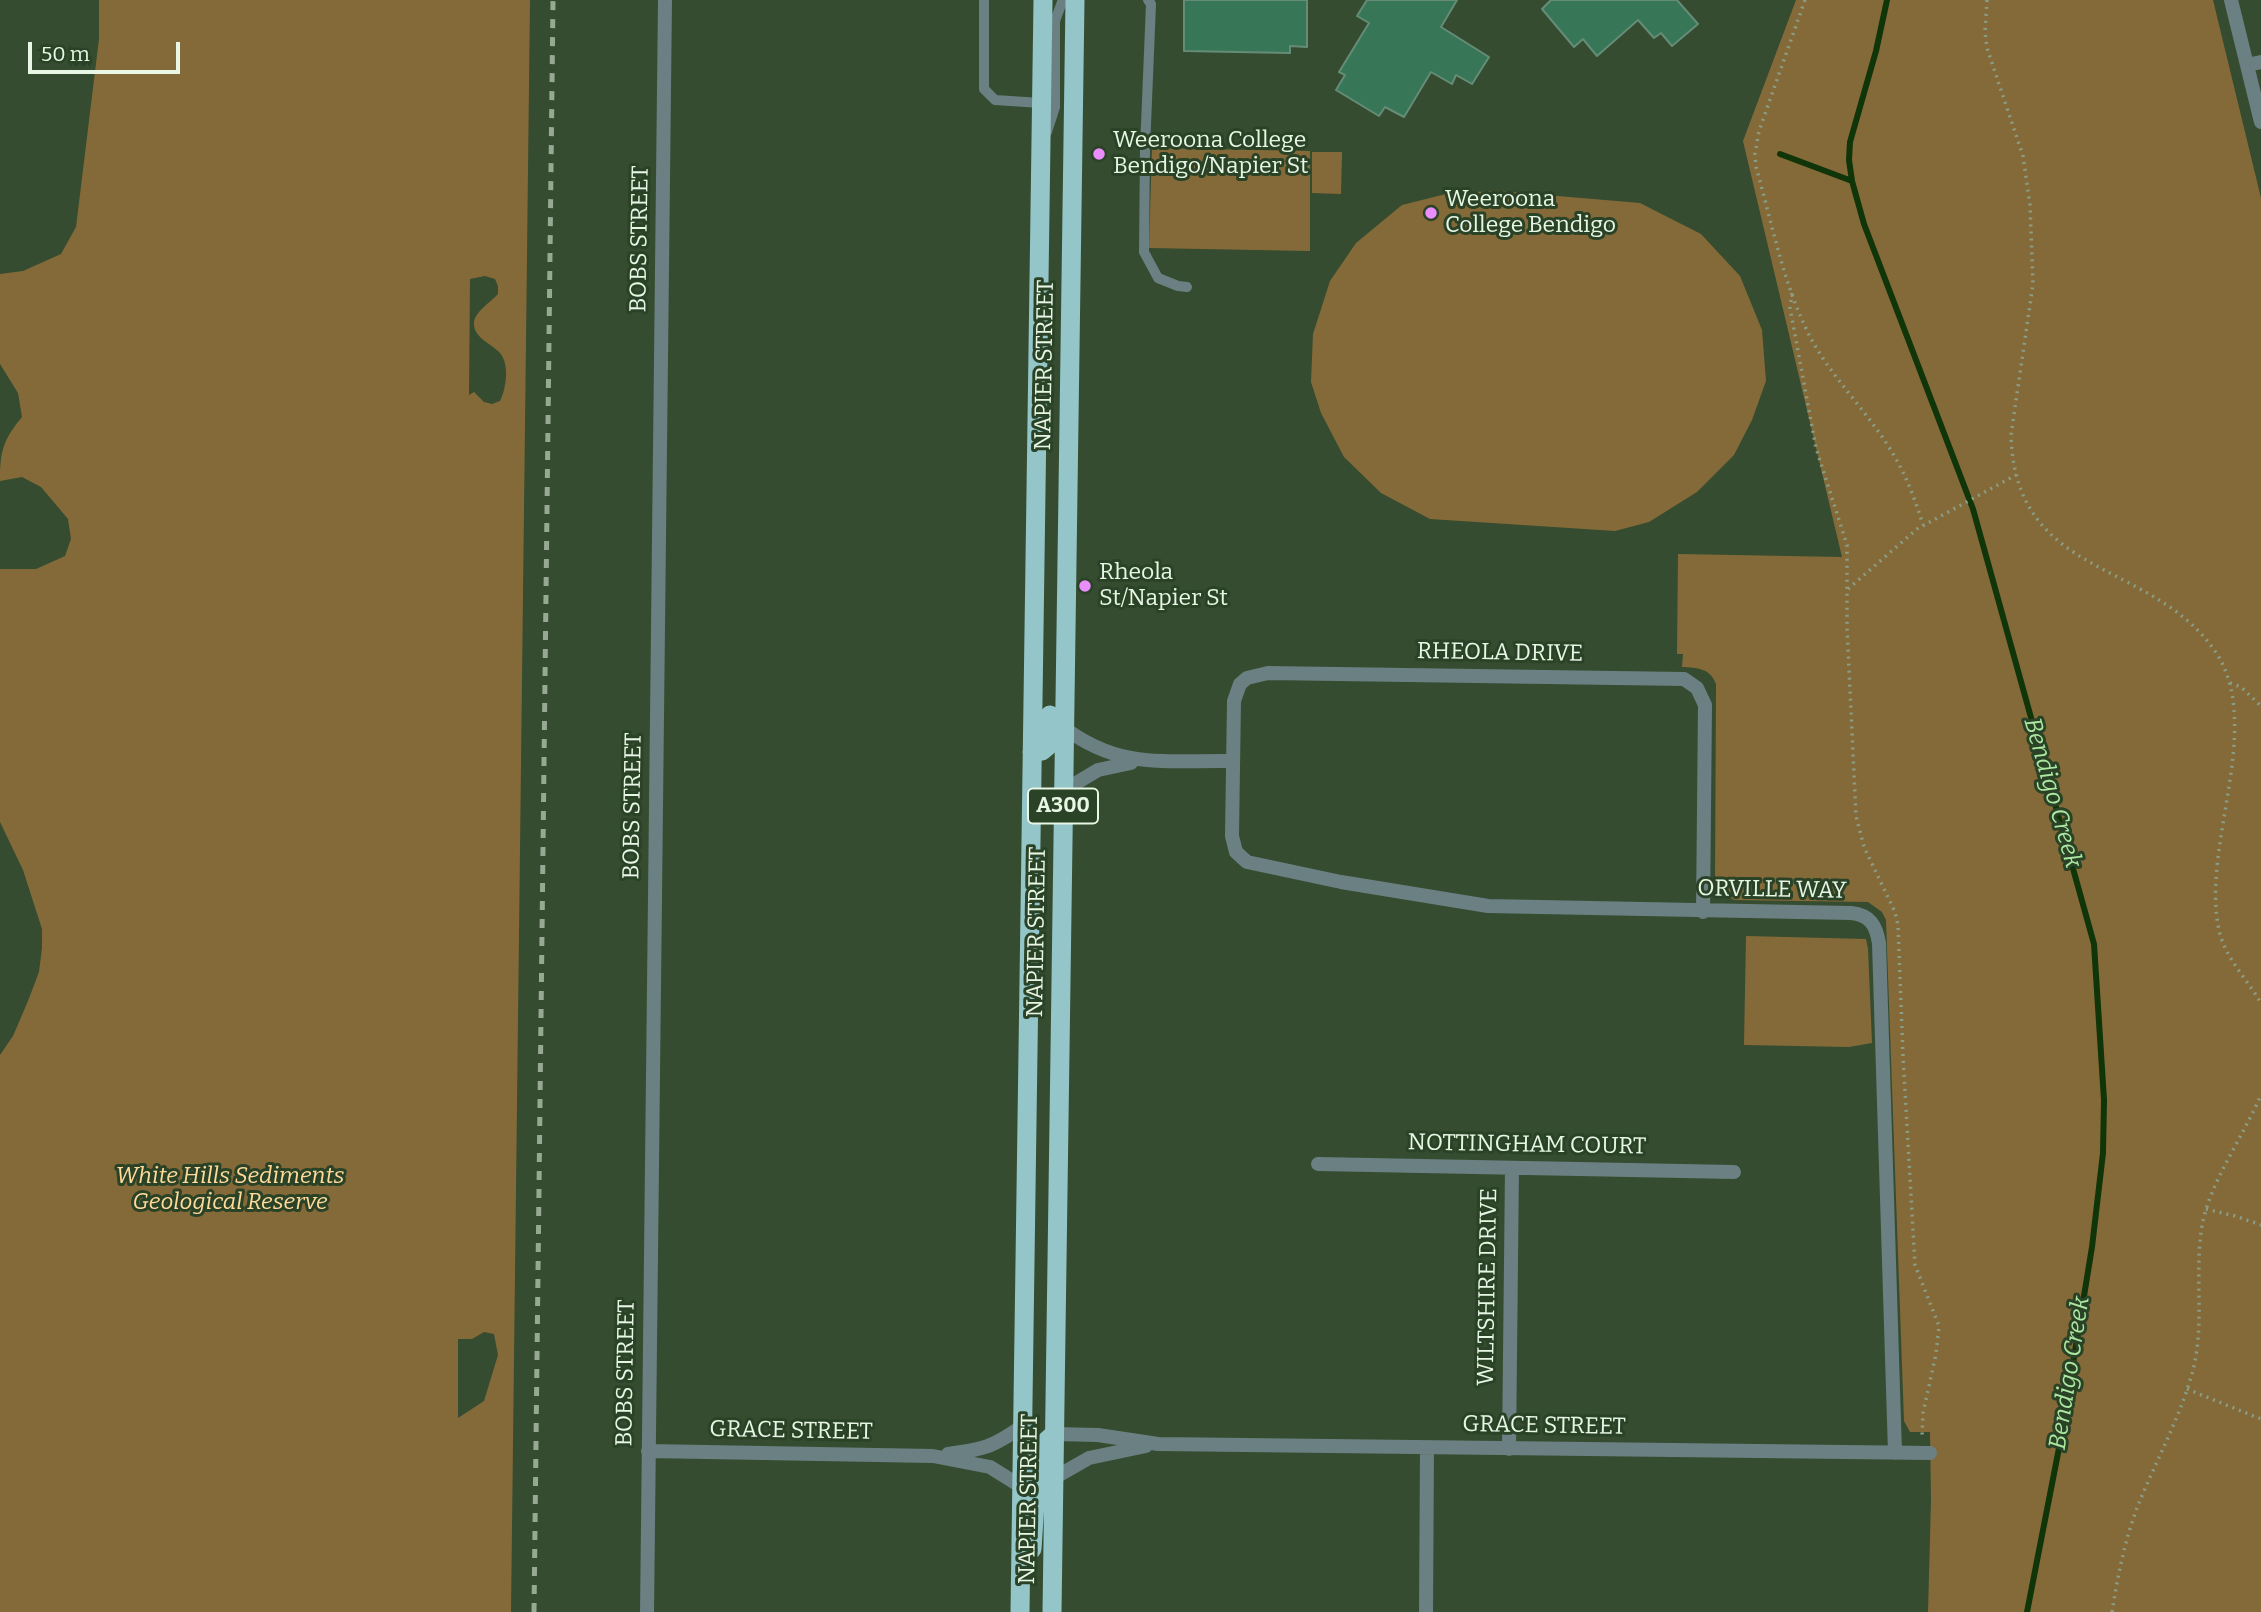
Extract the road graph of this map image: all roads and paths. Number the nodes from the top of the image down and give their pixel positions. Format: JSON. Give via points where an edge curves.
{"nodes":[{"id":1,"x":665,"y":0,"type":"edge"},
{"id":2,"x":984,"y":0,"type":"edge"},
{"id":3,"x":1043,"y":0,"type":"edge"},
{"id":4,"x":1066,"y":0,"type":"edge"},
{"id":5,"x":1075,"y":0,"type":"edge"},
{"id":6,"x":1148,"y":0,"type":"edge"},
{"id":7,"x":1805,"y":0,"type":"edge"},
{"id":8,"x":1987,"y":0,"type":"edge"},
{"id":9,"x":2231,"y":0,"type":"edge"},
{"id":10,"x":2254,"y":64,"type":"edge"},
{"id":11,"x":1041,"y":103,"type":"junction"},
{"id":12,"x":2261,"y":122,"type":"edge"},
{"id":13,"x":1040,"y":152,"type":"junction"},
{"id":14,"x":1187,"y":287,"type":"dead end"},
{"id":15,"x":1792,"y":293,"type":"junction"},
{"id":16,"x":2016,"y":475,"type":"junction"},
{"id":17,"x":1923,"y":525,"type":"junction"},
{"id":18,"x":1847,"y":590,"type":"junction"},
{"id":19,"x":1066,"y":596,"type":"junction"},
{"id":20,"x":2230,"y":683,"type":"junction"},
{"id":21,"x":2261,"y":706,"type":"edge"},
{"id":22,"x":1063,"y":727,"type":"junction"},
{"id":23,"x":1032,"y":752,"type":"junction"},
{"id":24,"x":1146,"y":760,"type":"junction"},
{"id":25,"x":1231,"y":761,"type":"junction"},
{"id":26,"x":1063,"y":791,"type":"junction"},
{"id":27,"x":1703,"y":912,"type":"junction"},
{"id":28,"x":2261,"y":1003,"type":"edge"},
{"id":29,"x":2261,"y":1095,"type":"edge"},
{"id":30,"x":1318,"y":1164,"type":"dead end"},
{"id":31,"x":1512,"y":1168,"type":"junction"},
{"id":32,"x":1734,"y":1172,"type":"dead end"},
{"id":33,"x":2206,"y":1209,"type":"junction"},
{"id":34,"x":2261,"y":1225,"type":"edge"},
{"id":35,"x":2187,"y":1389,"type":"junction"},
{"id":36,"x":2261,"y":1419,"type":"edge"},
{"id":37,"x":1024,"y":1425,"type":"junction"},
{"id":38,"x":1054,"y":1434,"type":"junction"},
{"id":39,"x":1158,"y":1444,"type":"junction"},
{"id":40,"x":1427,"y":1447,"type":"junction"},
{"id":41,"x":1508,"y":1449,"type":"junction"},
{"id":42,"x":648,"y":1451,"type":"junction"},
{"id":43,"x":1895,"y":1453,"type":"junction"},
{"id":44,"x":1926,"y":1453,"type":"joint"},
{"id":45,"x":933,"y":1457,"type":"junction"},
{"id":46,"x":1054,"y":1478,"type":"junction"},
{"id":47,"x":1022,"y":1487,"type":"junction"},
{"id":48,"x":1053,"y":1567,"type":"junction"},
{"id":49,"x":648,"y":1612,"type":"edge"},
{"id":50,"x":1022,"y":1612,"type":"edge"},
{"id":51,"x":1046,"y":1612,"type":"edge"},
{"id":52,"x":1052,"y":1612,"type":"edge"},
{"id":53,"x":1426,"y":1612,"type":"edge"},
{"id":54,"x":2112,"y":1612,"type":"edge"}],
"edges":[{"from":1,"to":42,"type":"street","name":"BOBS STREET"},
{"from":2,"to":11,"type":"lane","via":[[984,89],[996,100]]},
{"from":3,"to":11,"type":"highway","name":"NAPIER STREET","number":"A300"},
{"from":4,"to":13,"type":"lane","via":[[1056,13],[1055,107]]},
{"from":5,"to":19,"type":"highway","name":"NAPIER STREET","number":"A300"},
{"from":6,"to":14,"type":"lane","via":[[1144,252],[1158,278]]},
{"from":7,"to":15,"type":"path","via":[[1755,154]]},
{"from":8,"to":16,"type":"path","via":[[1987,48],[2022,156],[2031,205],[2033,284],[2011,435]]},
{"from":9,"to":10,"type":"street"},
{"from":10,"to":12,"type":"street"},
{"from":11,"to":13,"type":"highway","name":"NAPIER STREET","number":"A300"},
{"from":13,"to":23,"type":"highway","name":"NAPIER STREET","number":"A300"},
{"from":15,"to":17,"type":"path","via":[[1815,345],[1891,450],[1909,483]]},
{"from":15,"to":18,"type":"path","via":[[1790,308],[1816,448],[1847,545]]},
{"from":16,"to":17,"type":"path"},
{"from":16,"to":20,"type":"path","via":[[2026,503],[2043,529],[2075,555],[2157,597],[2186,618],[2214,650]]},
{"from":17,"to":18,"type":"path"},
{"from":18,"to":44,"type":"path","via":[[1856,816],[1864,847],[1898,925],[1915,1265],[1939,1326],[1923,1413]]},
{"from":19,"to":22,"type":"highway","name":"NAPIER STREET","number":"A300"},
{"from":19,"to":23,"type":"highway","via":[[1051,684],[1049,743],[1042,751]]},
{"from":20,"to":21,"type":"path"},
{"from":20,"to":28,"type":"path","via":[[2235,746],[2217,912],[2223,943]]},
{"from":22,"to":24,"type":"street","via":[[1108,754]]},
{"from":22,"to":26,"type":"highway","name":"NAPIER STREET","number":"A300"},
{"from":23,"to":37,"type":"highway","name":"NAPIER STREET","number":"A300"},
{"from":24,"to":25,"type":"street"},
{"from":24,"to":26,"type":"street","via":[[1098,770]]},
{"from":25,"to":27,"type":"street","name":"ORVILLE WAY","via":[[1232,836],[1236,852],[1247,862],[1488,906]]},
{"from":25,"to":27,"type":"street","name":"RHEOLA DRIVE","via":[[1236,691],[1256,675],[1684,679],[1697,688],[1705,705]]},
{"from":26,"to":38,"type":"highway","name":"NAPIER STREET","number":"A300"},
{"from":27,"to":43,"type":"street","name":"ORVILLE WAY","via":[[1851,913],[1870,919],[1877,933]]},
{"from":29,"to":33,"type":"path"},
{"from":30,"to":31,"type":"street","name":"NOTTINGHAM COURT"},
{"from":31,"to":32,"type":"street","name":"NOTTINGHAM COURT"},
{"from":31,"to":41,"type":"street","name":"WILTSHIRE DRIVE"},
{"from":33,"to":34,"type":"path"},
{"from":33,"to":35,"type":"path","via":[[2199,1245],[2197,1350]]},
{"from":35,"to":36,"type":"path"},
{"from":35,"to":54,"type":"path","via":[[2140,1500]]},
{"from":37,"to":45,"type":"street","name":"GRACE STREET","via":[[989,1447]]},
{"from":37,"to":47,"type":"highway","name":"NAPIER STREET","number":"A300"},
{"from":38,"to":39,"type":"street","name":"GRACE STREET"},
{"from":38,"to":46,"type":"highway","name":"NAPIER STREET","number":"A300"},
{"from":38,"to":50,"type":"highway","via":[[1038,1455],[1035,1530]]},
{"from":39,"to":40,"type":"street","name":"GRACE STREET"},
{"from":39,"to":46,"type":"street","name":"GRACE STREET","via":[[1089,1458]]},
{"from":40,"to":41,"type":"street","name":"GRACE STREET"},
{"from":40,"to":53,"type":"street"},
{"from":41,"to":43,"type":"street","name":"GRACE STREET"},
{"from":42,"to":45,"type":"street","name":"GRACE STREET"},
{"from":42,"to":49,"type":"street","name":"BOBS STREET"},
{"from":43,"to":44,"type":"street","name":"GRACE STREET"},
{"from":45,"to":47,"type":"street","name":"GRACE STREET","via":[[990,1467]]},
{"from":46,"to":48,"type":"highway","name":"NAPIER STREET","number":"A300"},
{"from":47,"to":50,"type":"highway","name":"NAPIER STREET","number":"A300"},
{"from":48,"to":51,"type":"highway"},
{"from":48,"to":52,"type":"highway","name":"NAPIER STREET","number":"A300"}]}
